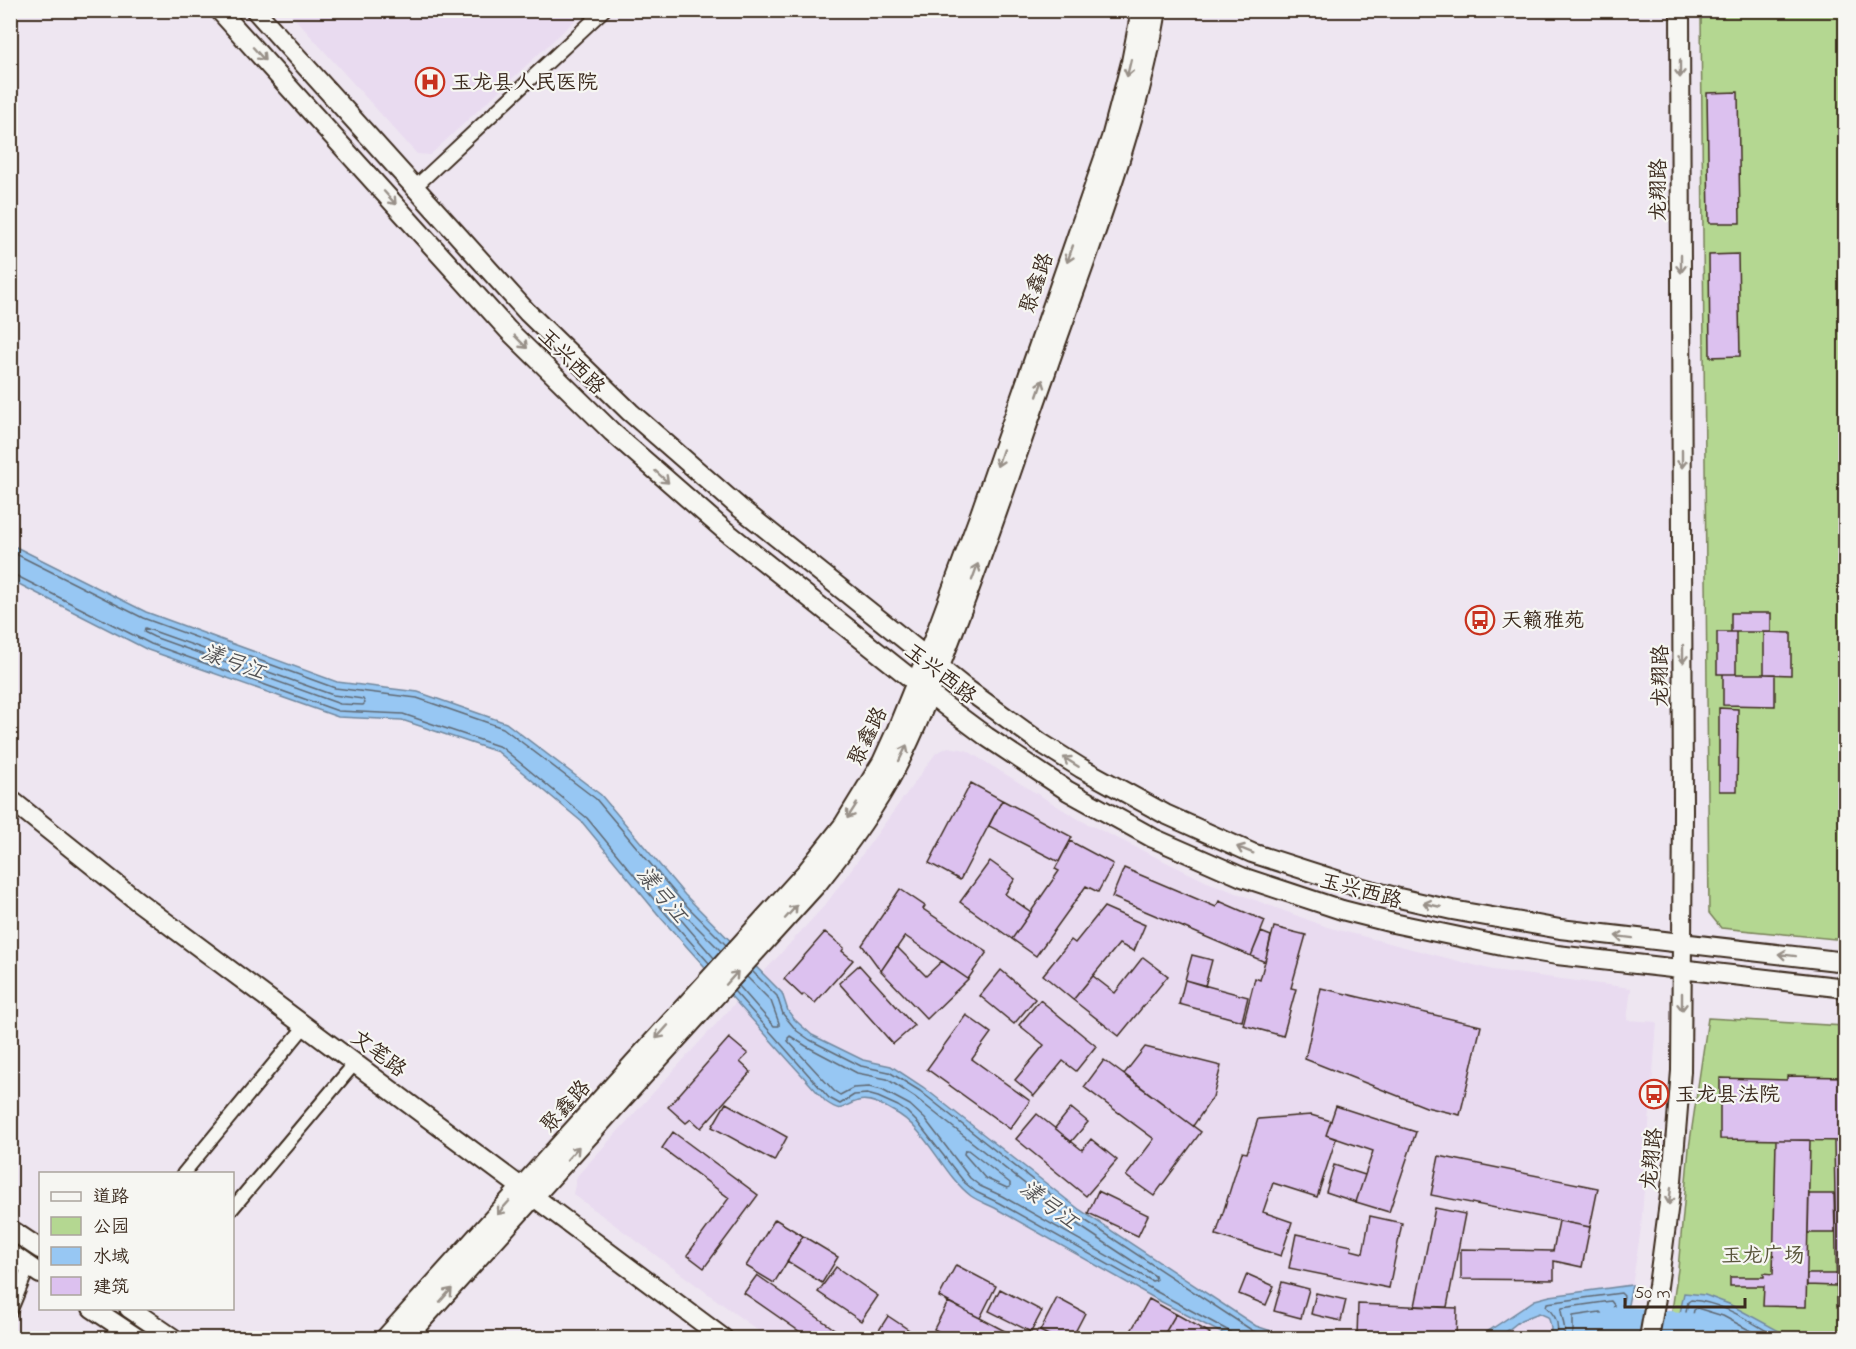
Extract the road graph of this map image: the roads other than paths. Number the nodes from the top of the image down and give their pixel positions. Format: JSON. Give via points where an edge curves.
{"nodes":[{"id":1,"x":219,"y":10,"type":"edge"},
{"id":2,"x":255,"y":10,"type":"edge"},
{"id":3,"x":604,"y":10,"type":"edge"},
{"id":4,"x":1141,"y":10,"type":"edge"},
{"id":5,"x":1157,"y":10,"type":"edge"},
{"id":6,"x":1680,"y":10,"type":"edge"},
{"id":7,"x":415,"y":187,"type":"junction"},
{"id":8,"x":933,"y":662,"type":"junction"},
{"id":9,"x":923,"y":688,"type":"junction"},
{"id":10,"x":10,"y":800,"type":"edge"},
{"id":11,"x":1682,"y":943,"type":"junction"},
{"id":12,"x":1845,"y":962,"type":"edge"},
{"id":13,"x":1682,"y":969,"type":"junction"},
{"id":14,"x":1845,"y":988,"type":"edge"},
{"id":15,"x":305,"y":1026,"type":"junction"},
{"id":16,"x":355,"y":1063,"type":"junction"},
{"id":17,"x":184,"y":1172,"type":"edge"},
{"id":18,"x":528,"y":1192,"type":"junction"},
{"id":19,"x":234,"y":1207,"type":"edge"},
{"id":20,"x":10,"y":1229,"type":"edge"},
{"id":21,"x":39,"y":1248,"type":"edge"},
{"id":22,"x":10,"y":1253,"type":"edge"},
{"id":23,"x":35,"y":1270,"type":"edge"},
{"id":24,"x":95,"y":1310,"type":"edge"},
{"id":25,"x":140,"y":1311,"type":"edge"},
{"id":26,"x":10,"y":1312,"type":"edge"},
{"id":27,"x":137,"y":1338,"type":"edge"},
{"id":28,"x":173,"y":1338,"type":"edge"},
{"id":29,"x":386,"y":1338,"type":"edge"},
{"id":30,"x":406,"y":1338,"type":"edge"},
{"id":31,"x":723,"y":1338,"type":"edge"},
{"id":32,"x":1649,"y":1338,"type":"edge"}],
"edges":[{"from":1,"to":9,"type":"main road","name":"玉兴西路","one_way":true,"via":[[508,330],[559,381],[715,522]]},
{"from":2,"to":7,"type":"main road","name":"玉兴西路"},
{"from":3,"to":7,"type":"street"},
{"from":4,"to":8,"type":"main road","name":"聚鑫路","one_way":true,"via":[[1111,138],[980,514]]},
{"from":8,"to":5,"type":"main road","name":"聚鑫路","one_way":true,"via":[[995,519],[1125,142]]},
{"from":6,"to":11,"type":"main road","name":"龙翔路","one_way":true},
{"from":7,"to":8,"type":"main road","name":"玉兴西路","via":[[527,312],[630,412],[740,508]]},
{"from":8,"to":9,"type":"main road","name":"聚鑫路"},
{"from":11,"to":8,"type":"main road","name":"玉兴西路","one_way":true,"via":[[1560,929],[1452,910],[1349,884],[1252,853],[1165,814],[1081,768],[1002,716]]},
{"from":9,"to":13,"type":"main road","name":"玉兴西路","via":[[1068,791],[1153,838],[1242,878],[1342,910],[1447,936],[1557,955]]},
{"from":9,"to":18,"type":"main road","name":"聚鑫路","via":[[896,769],[857,833],[818,883],[746,950]]},
{"from":10,"to":15,"type":"main road","name":"文笔路"},
{"from":12,"to":11,"type":"main road","name":"玉兴西路","one_way":true},
{"from":11,"to":13,"type":"main road","name":"龙翔路"},
{"from":13,"to":14,"type":"main road","name":"玉兴西路"},
{"from":13,"to":32,"type":"main road","name":"龙翔路","one_way":true,"via":[[1677,1126]]},
{"from":15,"to":16,"type":"main road","name":"文笔路"},
{"from":15,"to":17,"type":"street"},
{"from":16,"to":18,"type":"main road","name":"文笔路"},
{"from":16,"to":19,"type":"street"},
{"from":18,"to":29,"type":"main road","name":"聚鑫路","one_way":true},
{"from":30,"to":18,"type":"main road","name":"聚鑫路","one_way":true},
{"from":18,"to":31,"type":"main road","name":"文笔路"},
{"from":20,"to":21,"type":"main road"},
{"from":22,"to":23,"type":"main road"},
{"from":23,"to":26,"type":"street"},
{"from":24,"to":27,"type":"main road"},
{"from":25,"to":28,"type":"main road"}]}
